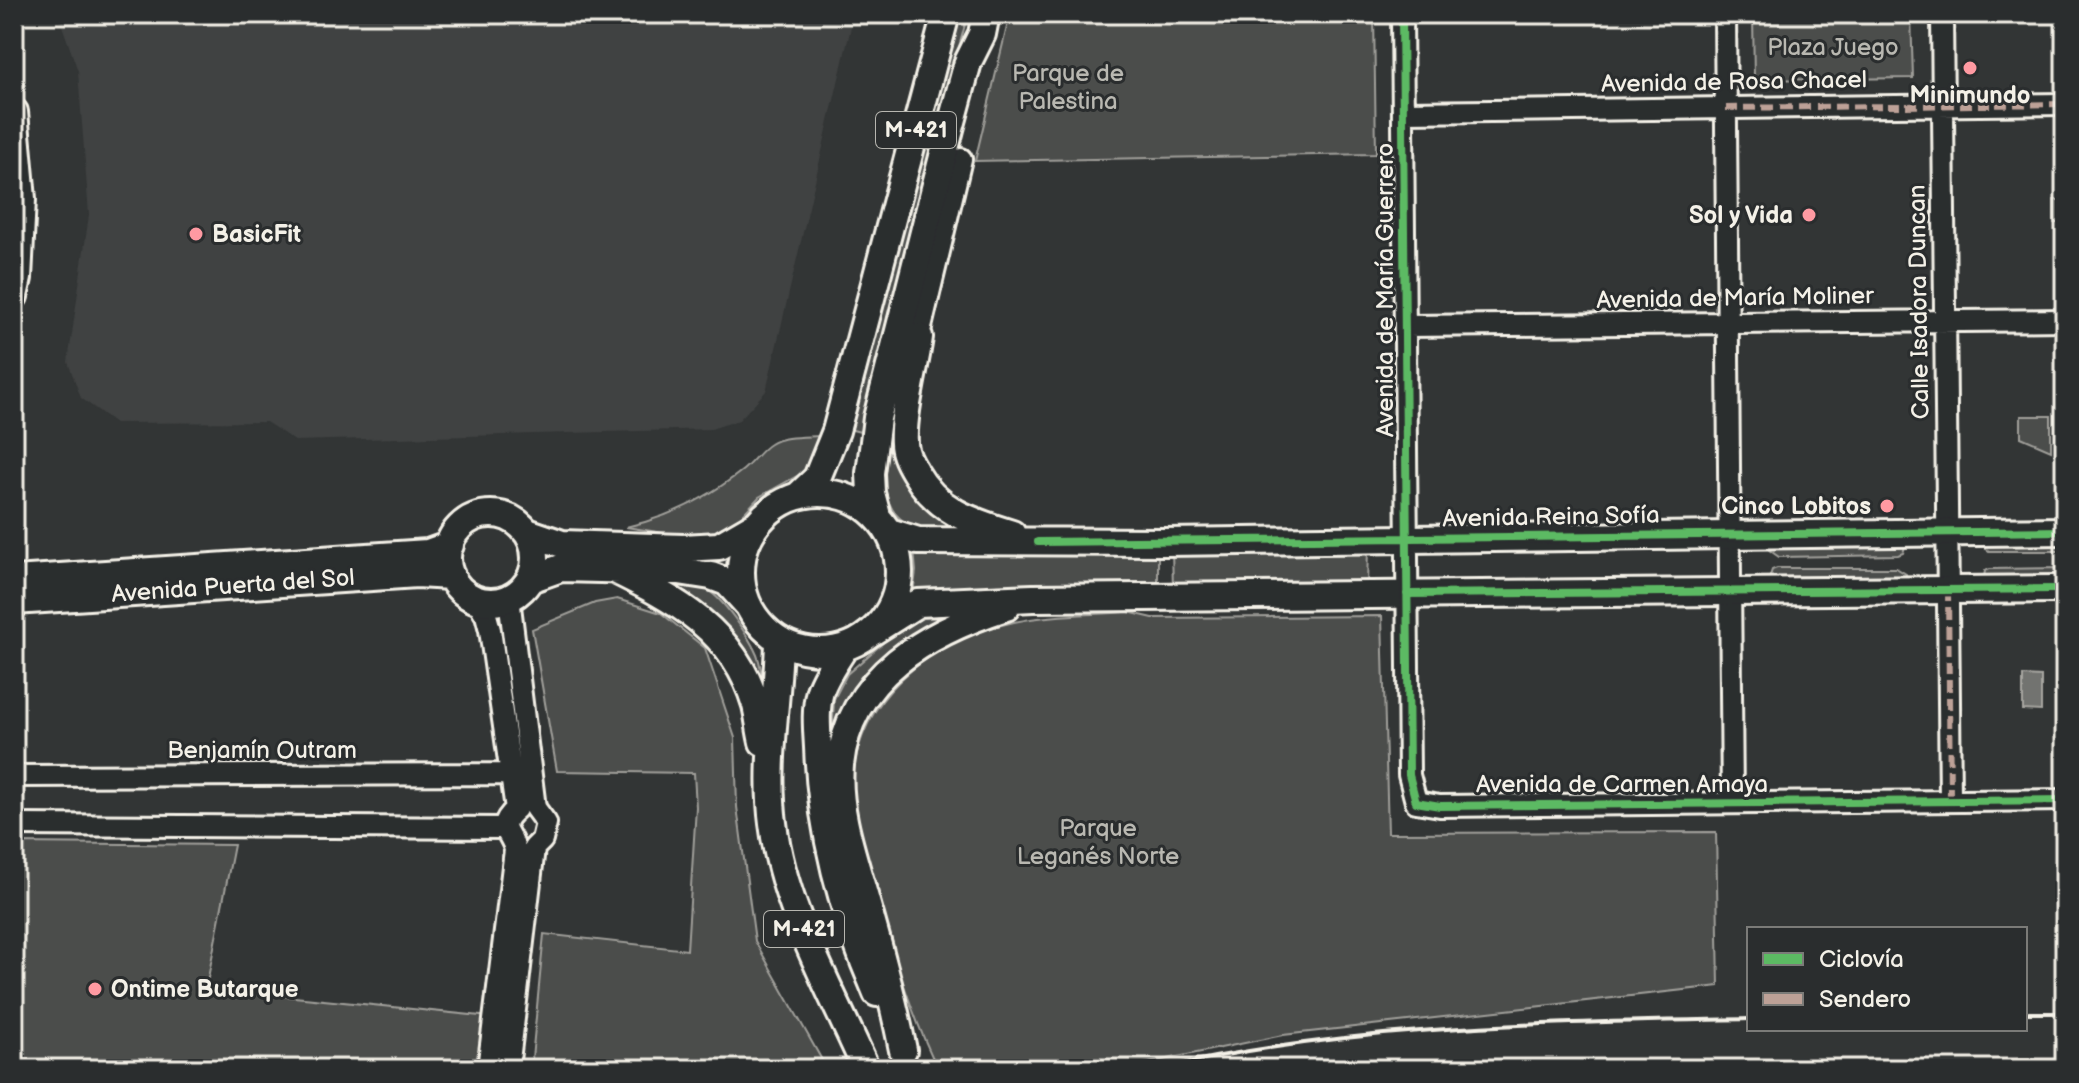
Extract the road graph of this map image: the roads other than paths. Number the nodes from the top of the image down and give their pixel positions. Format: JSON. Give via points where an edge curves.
{"nodes":[{"id":1,"x":946,"y":14,"type":"edge"},
{"id":2,"x":1402,"y":14,"type":"edge"},
{"id":3,"x":1725,"y":14,"type":"edge"},
{"id":4,"x":1942,"y":14,"type":"edge"},
{"id":5,"x":984,"y":24,"type":"edge"},
{"id":6,"x":2065,"y":104,"type":"edge"},
{"id":7,"x":1943,"y":105,"type":"junction"},
{"id":8,"x":1726,"y":108,"type":"junction"},
{"id":9,"x":14,"y":112,"type":"edge"},
{"id":10,"x":1404,"y":112,"type":"junction"},
{"id":11,"x":961,"y":159,"type":"joint"},
{"id":12,"x":14,"y":296,"type":"edge"},
{"id":13,"x":2065,"y":320,"type":"edge"},
{"id":14,"x":1945,"y":321,"type":"junction"},
{"id":15,"x":1728,"y":323,"type":"junction"},
{"id":16,"x":1405,"y":326,"type":"junction"},
{"id":17,"x":919,"y":337,"type":"junction"},
{"id":18,"x":877,"y":418,"type":"junction"},
{"id":19,"x":798,"y":496,"type":"junction"},
{"id":20,"x":757,"y":524,"type":"junction"},
{"id":21,"x":883,"y":524,"type":"junction"},
{"id":22,"x":2065,"y":531,"type":"edge"},
{"id":23,"x":527,"y":532,"type":"junction"},
{"id":24,"x":1947,"y":533,"type":"junction"},
{"id":25,"x":1730,"y":534,"type":"junction"},
{"id":26,"x":1407,"y":539,"type":"junction"},
{"id":27,"x":1038,"y":542,"type":"junction"},
{"id":28,"x":450,"y":545,"type":"junction"},
{"id":29,"x":1407,"y":566,"type":"joint"},
{"id":30,"x":611,"y":568,"type":"junction"},
{"id":31,"x":451,"y":576,"type":"junction"},
{"id":32,"x":530,"y":579,"type":"junction"},
{"id":33,"x":14,"y":580,"type":"edge"},
{"id":34,"x":1948,"y":589,"type":"junction"},
{"id":35,"x":2065,"y":589,"type":"edge"},
{"id":36,"x":1730,"y":591,"type":"junction"},
{"id":37,"x":1407,"y":594,"type":"junction"},
{"id":38,"x":509,"y":598,"type":"junction"},
{"id":39,"x":1033,"y":598,"type":"junction"},
{"id":40,"x":477,"y":600,"type":"junction"},
{"id":41,"x":14,"y":601,"type":"edge"},
{"id":42,"x":747,"y":604,"type":"junction"},
{"id":43,"x":872,"y":632,"type":"junction"},
{"id":44,"x":779,"y":640,"type":"junction"},
{"id":45,"x":844,"y":648,"type":"junction"},
{"id":46,"x":510,"y":774,"type":"junction"},
{"id":47,"x":14,"y":776,"type":"edge"},
{"id":48,"x":771,"y":781,"type":"junction"},
{"id":49,"x":1950,"y":800,"type":"junction"},
{"id":50,"x":2065,"y":800,"type":"edge"},
{"id":51,"x":1732,"y":803,"type":"junction"},
{"id":52,"x":526,"y":809,"type":"junction"},
{"id":53,"x":14,"y":825,"type":"edge"},
{"id":54,"x":509,"y":836,"type":"junction"},
{"id":55,"x":536,"y":846,"type":"junction"},
{"id":56,"x":907,"y":1059,"type":"edge"},
{"id":57,"x":488,"y":1069,"type":"edge"},
{"id":58,"x":508,"y":1069,"type":"edge"},
{"id":59,"x":866,"y":1069,"type":"edge"}],
"edges":[{"from":1,"to":19,"type":"main road","number":"M-421","via":[[836,431],[817,478]]},
{"from":2,"to":10,"type":"street","name":"Avenida de María Guerrero"},
{"from":3,"to":8,"type":"street"},
{"from":4,"to":7,"type":"street","name":"Calle Isadora Duncan"},
{"from":5,"to":11,"type":"main road","number":"M-421"},
{"from":5,"to":18,"type":"main road","number":"M-421","via":[[968,62]]},
{"from":6,"to":7,"type":"street","name":"Avenida de Rosa Chacel"},
{"from":7,"to":8,"type":"street","name":"Avenida de Rosa Chacel"},
{"from":7,"to":14,"type":"street","name":"Calle Isadora Duncan"},
{"from":8,"to":10,"type":"street","name":"Avenida de Rosa Chacel"},
{"from":8,"to":15,"type":"street"},
{"from":9,"to":12,"type":"main road","via":[[22,199]]},
{"from":10,"to":16,"type":"street","name":"Avenida de María Guerrero"},
{"from":11,"to":17,"type":"street","number":"M-421"},
{"from":13,"to":14,"type":"street","name":"Avenida de María Moliner"},
{"from":14,"to":15,"type":"street","name":"Avenida de María Moliner"},
{"from":14,"to":24,"type":"street","name":"Calle Isadora Duncan"},
{"from":15,"to":16,"type":"street","name":"Avenida de María Moliner"},
{"from":15,"to":25,"type":"street"},
{"from":16,"to":26,"type":"street","name":"Avenida de María Guerrero"},
{"from":17,"to":18,"type":"street","number":"M-421","via":[[910,366]]},
{"from":17,"to":27,"type":"main road","via":[[903,445],[918,479],[926,492],[970,521]]},
{"from":18,"to":21,"type":"main road","number":"M-421","via":[[871,493]]},
{"from":19,"to":20,"type":"main road","number":"M-421"},
{"from":19,"to":21,"type":"main road","via":[[832,493],[856,502]]},
{"from":20,"to":23,"type":"main road","via":[[719,546],[683,548],[562,544]]},
{"from":20,"to":42,"type":"main road","via":[[743,554]]},
{"from":21,"to":27,"type":"main road","name":"Avenida Reina Sofía","via":[[918,541]]},
{"from":21,"to":43,"type":"main road","number":"M-421","via":[[899,562],[897,593]]},
{"from":22,"to":24,"type":"main road","name":"Avenida Reina Sofía"},
{"from":23,"to":28,"type":"main road","via":[[508,518],[484,515],[463,526]]},
{"from":23,"to":32,"type":"main road","via":[[535,555]]},
{"from":24,"to":25,"type":"main road","name":"Avenida Reina Sofía"},
{"from":24,"to":34,"type":"street","name":"Calle Isadora Duncan"},
{"from":25,"to":26,"type":"main road","name":"Avenida Reina Sofía"},
{"from":25,"to":36,"type":"street"},
{"from":26,"to":27,"type":"main road","name":"Avenida Reina Sofía"},
{"from":26,"to":29,"type":"street","name":"Avenida de María Guerrero"},
{"from":28,"to":31,"type":"main road"},
{"from":28,"to":33,"type":"main road","name":"Avenida Puerta del Sol","via":[[428,553]]},
{"from":29,"to":37,"type":"street","name":"Avenida de Carmen Amaya"},
{"from":30,"to":32,"type":"main road","via":[[561,568]]},
{"from":30,"to":42,"type":"main road","via":[[711,576],[727,582]]},
{"from":30,"to":48,"type":"main road","via":[[699,617],[731,653],[757,708]]},
{"from":31,"to":40,"type":"main road"},
{"from":31,"to":41,"type":"main road","name":"Avenida Puerta del Sol"},
{"from":32,"to":38,"type":"main road"},
{"from":34,"to":35,"type":"main road"},
{"from":34,"to":36,"type":"main road"},
{"from":34,"to":49,"type":"street","name":"Calle Isadora Duncan"},
{"from":36,"to":37,"type":"main road"},
{"from":36,"to":51,"type":"street"},
{"from":37,"to":39,"type":"main road"},
{"from":37,"to":51,"type":"street","name":"Avenida de Carmen Amaya","via":[[1409,775],[1416,802]]},
{"from":38,"to":40,"type":"main road"},
{"from":38,"to":52,"type":"street"},
{"from":39,"to":43,"type":"main road","via":[[918,603]]},
{"from":39,"to":56,"type":"main road","via":[[973,618],[911,649],[861,704],[844,744],[840,788],[851,850]]},
{"from":40,"to":46,"type":"street","via":[[490,630]]},
{"from":42,"to":44,"type":"main road"},
{"from":43,"to":45,"type":"main road","number":"M-421"},
{"from":44,"to":45,"type":"main road","number":"M-421","via":[[800,649]]},
{"from":44,"to":48,"type":"main road","number":"M-421"},
{"from":45,"to":56,"type":"main road","via":[[824,683],[817,710],[826,828],[854,935]]},
{"from":46,"to":47,"type":"street","name":"Benjamín Outram"},
{"from":46,"to":52,"type":"street"},
{"from":48,"to":59,"type":"main road","number":"M-421","via":[[772,820],[784,878]]},
{"from":49,"to":50,"type":"street","name":"Avenida de Carmen Amaya"},
{"from":49,"to":51,"type":"street","name":"Avenida de Carmen Amaya"},
{"from":52,"to":54,"type":"street","via":[[509,815]]},
{"from":52,"to":55,"type":"street","via":[[546,823]]},
{"from":53,"to":54,"type":"street"},
{"from":54,"to":55,"type":"street","via":[[523,848]]},
{"from":54,"to":57,"type":"street"},
{"from":55,"to":58,"type":"street"}]}
